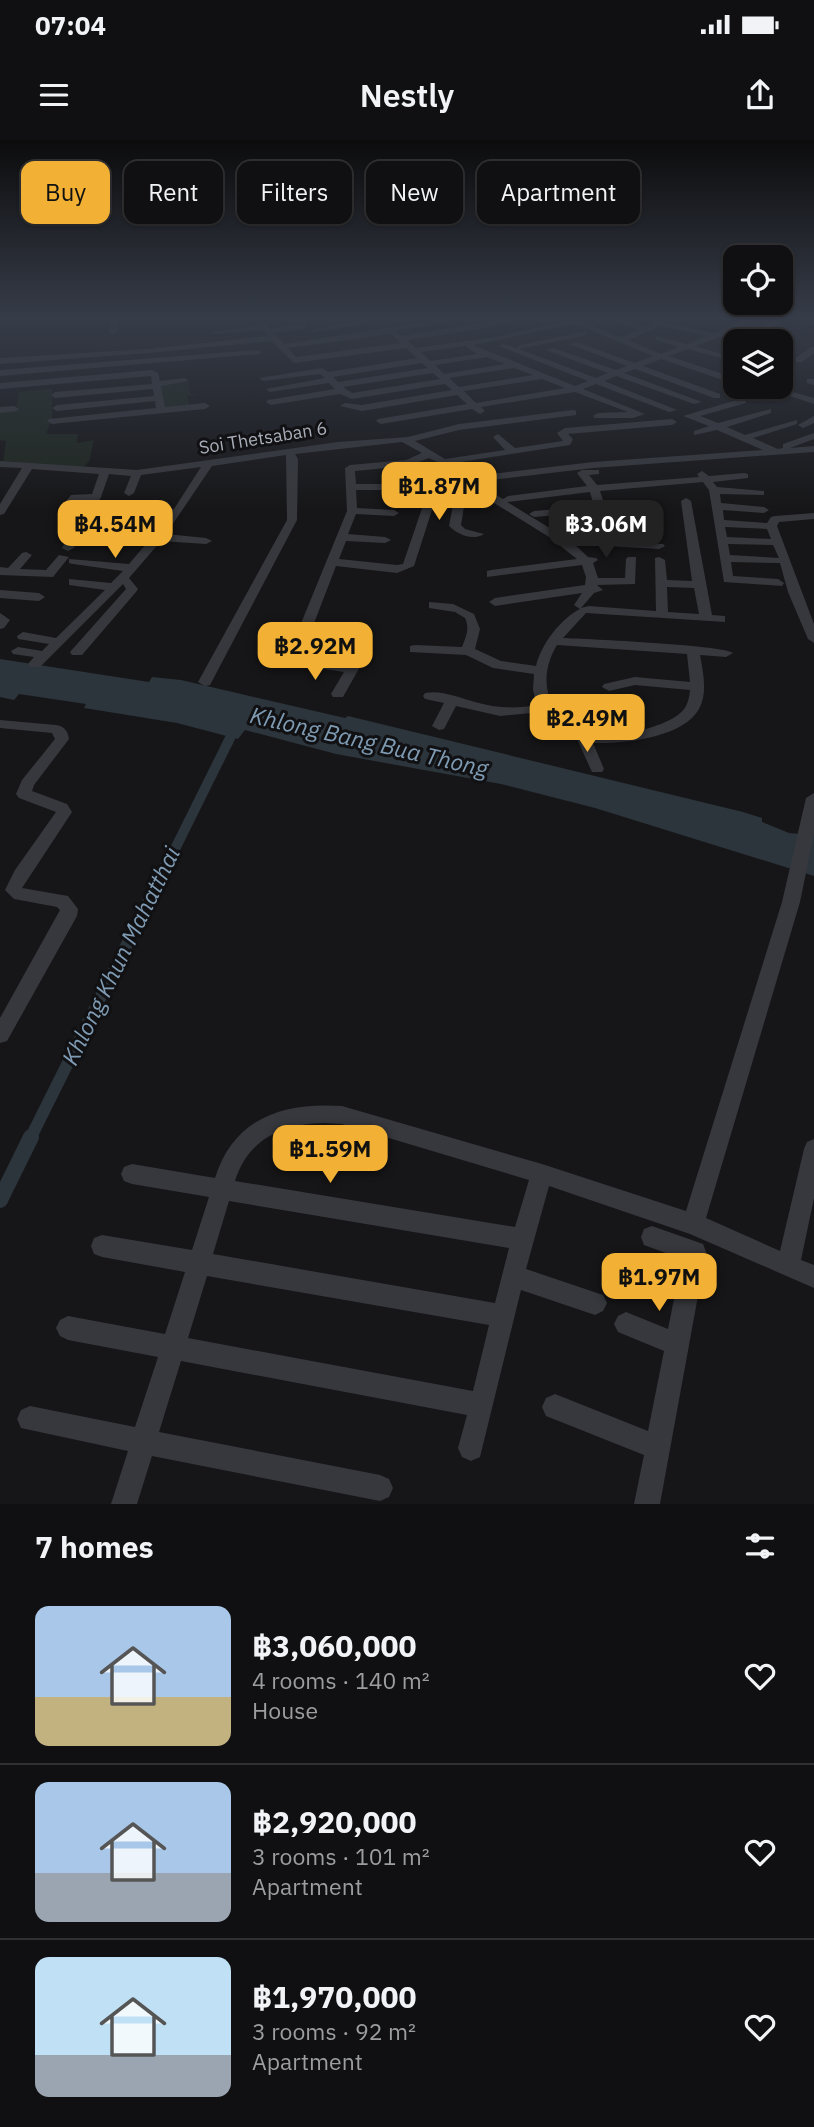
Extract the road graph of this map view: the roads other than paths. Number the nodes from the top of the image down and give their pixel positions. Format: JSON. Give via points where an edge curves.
{"nodes":[{"id":1,"x":75,"y":383,"type":"edge"},
{"id":2,"x":173,"y":383,"type":"edge"},
{"id":3,"x":334,"y":383,"type":"junction"},
{"id":4,"x":394,"y":383,"type":"edge"},
{"id":5,"x":448,"y":383,"type":"edge"},
{"id":6,"x":505,"y":383,"type":"edge"},
{"id":7,"x":559,"y":383,"type":"edge"},
{"id":8,"x":592,"y":383,"type":"edge"},
{"id":9,"x":599,"y":383,"type":"edge"},
{"id":10,"x":642,"y":383,"type":"edge"},
{"id":11,"x":680,"y":383,"type":"edge"},
{"id":12,"x":157,"y":385,"type":"junction"},
{"id":13,"x":271,"y":389,"type":"dead end"},
{"id":14,"x":575,"y":389,"type":"junction"},
{"id":15,"x":458,"y":391,"type":"junction"},
{"id":16,"x":1,"y":392,"type":"edge"},
{"id":17,"x":793,"y":394,"type":"edge"},
{"id":18,"x":55,"y":395,"type":"dead end"},
{"id":19,"x":717,"y":396,"type":"dead end"},
{"id":20,"x":800,"y":396,"type":"junction"},
{"id":21,"x":160,"y":398,"type":"junction"},
{"id":22,"x":743,"y":401,"type":"dead end"},
{"id":23,"x":814,"y":401,"type":"edge"},
{"id":24,"x":271,"y":402,"type":"dead end"},
{"id":25,"x":697,"y":402,"type":"dead end"},
{"id":26,"x":786,"y":403,"type":"dead end"},
{"id":27,"x":345,"y":405,"type":"dead end"},
{"id":28,"x":205,"y":406,"type":"dead end"},
{"id":29,"x":57,"y":408,"type":"dead end"},
{"id":30,"x":13,"y":409,"type":"dead end"},
{"id":31,"x":478,"y":409,"type":"junction"},
{"id":32,"x":0,"y":410,"type":"edge"},
{"id":33,"x":161,"y":411,"type":"junction"},
{"id":34,"x":768,"y":411,"type":"dead end"},
{"id":35,"x":656,"y":414,"type":"dead end"},
{"id":36,"x":691,"y":415,"type":"junction"},
{"id":37,"x":598,"y":416,"type":"dead end"},
{"id":38,"x":672,"y":417,"type":"junction"},
{"id":39,"x":640,"y":419,"type":"junction"},
{"id":40,"x":814,"y":419,"type":"edge"},
{"id":41,"x":510,"y":420,"type":"junction"},
{"id":42,"x":52,"y":421,"type":"dead end"},
{"id":43,"x":381,"y":421,"type":"dead end"},
{"id":44,"x":582,"y":426,"type":"junction"},
{"id":45,"x":716,"y":426,"type":"junction"},
{"id":46,"x":610,"y":429,"type":"junction"},
{"id":47,"x":772,"y":429,"type":"junction"},
{"id":48,"x":520,"y":430,"type":"dead end"},
{"id":49,"x":647,"y":433,"type":"dead end"},
{"id":50,"x":697,"y":433,"type":"dead end"},
{"id":51,"x":531,"y":435,"type":"dead end"},
{"id":52,"x":814,"y":436,"type":"edge"},
{"id":53,"x":498,"y":437,"type":"dead end"},
{"id":54,"x":619,"y":437,"type":"dead end"},
{"id":55,"x":747,"y":437,"type":"junction"},
{"id":56,"x":409,"y":440,"type":"junction"},
{"id":57,"x":589,"y":442,"type":"dead end"},
{"id":58,"x":799,"y":442,"type":"junction"},
{"id":59,"x":467,"y":443,"type":"dead end"},
{"id":60,"x":540,"y":446,"type":"junction"},
{"id":61,"x":435,"y":450,"type":"junction"},
{"id":62,"x":511,"y":450,"type":"junction"},
{"id":63,"x":781,"y":450,"type":"junction"},
{"id":64,"x":812,"y":451,"type":"edge"},
{"id":65,"x":290,"y":453,"type":"junction"},
{"id":66,"x":481,"y":455,"type":"junction"},
{"id":67,"x":674,"y":459,"type":"junction"},
{"id":68,"x":449,"y":461,"type":"junction"},
{"id":69,"x":728,"y":462,"type":"dead end"},
{"id":70,"x":408,"y":463,"type":"junction"},
{"id":71,"x":0,"y":464,"type":"edge"},
{"id":72,"x":207,"y":465,"type":"junction"},
{"id":73,"x":29,"y":466,"type":"junction"},
{"id":74,"x":656,"y":467,"type":"dead end"},
{"id":75,"x":137,"y":473,"type":"junction"},
{"id":76,"x":582,"y":473,"type":"junction"},
{"id":77,"x":113,"y":475,"type":"junction"},
{"id":78,"x":465,"y":475,"type":"junction"},
{"id":79,"x":744,"y":476,"type":"dead end"},
{"id":80,"x":478,"y":479,"type":"junction"},
{"id":81,"x":706,"y":479,"type":"junction"},
{"id":82,"x":687,"y":481,"type":"junction"},
{"id":83,"x":492,"y":484,"type":"dead end"},
{"id":84,"x":351,"y":487,"type":"junction"},
{"id":85,"x":389,"y":487,"type":"dead end"},
{"id":86,"x":714,"y":490,"type":"junction"},
{"id":87,"x":595,"y":491,"type":"junction"},
{"id":88,"x":129,"y":493,"type":"dead end"},
{"id":89,"x":760,"y":493,"type":"dead end"},
{"id":90,"x":643,"y":494,"type":"dead end"},
{"id":91,"x":96,"y":497,"type":"junction"},
{"id":92,"x":508,"y":499,"type":"dead end"},
{"id":93,"x":686,"y":501,"type":"dead end"},
{"id":94,"x":69,"y":504,"type":"dead end"},
{"id":95,"x":716,"y":506,"type":"junction"},
{"id":96,"x":602,"y":509,"type":"junction"},
{"id":97,"x":646,"y":509,"type":"dead end"},
{"id":98,"x":154,"y":510,"type":"dead end"},
{"id":99,"x":764,"y":510,"type":"dead end"},
{"id":100,"x":352,"y":511,"type":"junction"},
{"id":101,"x":0,"y":512,"type":"edge"},
{"id":102,"x":394,"y":513,"type":"dead end"},
{"id":103,"x":534,"y":513,"type":"dead end"},
{"id":104,"x":814,"y":516,"type":"edge"},
{"id":105,"x":173,"y":517,"type":"junction"},
{"id":106,"x":138,"y":520,"type":"dead end"},
{"id":107,"x":719,"y":523,"type":"junction"},
{"id":108,"x":764,"y":526,"type":"dead end"},
{"id":109,"x":606,"y":527,"type":"junction"},
{"id":110,"x":656,"y":527,"type":"dead end"},
{"id":111,"x":478,"y":534,"type":"dead end"},
{"id":112,"x":157,"y":537,"type":"junction"},
{"id":113,"x":343,"y":537,"type":"junction"},
{"id":114,"x":385,"y":540,"type":"dead end"},
{"id":115,"x":722,"y":540,"type":"junction"},
{"id":116,"x":206,"y":541,"type":"dead end"},
{"id":117,"x":770,"y":542,"type":"dead end"},
{"id":118,"x":659,"y":545,"type":"dead end"},
{"id":119,"x":26,"y":555,"type":"dead end"},
{"id":120,"x":68,"y":555,"type":"junction"},
{"id":121,"x":724,"y":558,"type":"junction"},
{"id":122,"x":632,"y":559,"type":"dead end"},
{"id":123,"x":589,"y":560,"type":"junction"},
{"id":124,"x":659,"y":560,"type":"dead end"},
{"id":125,"x":776,"y":561,"type":"dead end"},
{"id":126,"x":331,"y":562,"type":"junction"},
{"id":127,"x":3,"y":571,"type":"edge"},
{"id":128,"x":491,"y":574,"type":"dead end"},
{"id":129,"x":121,"y":578,"type":"junction"},
{"id":130,"x":73,"y":582,"type":"dead end"},
{"id":131,"x":661,"y":583,"type":"junction"},
{"id":132,"x":778,"y":583,"type":"dead end"},
{"id":133,"x":699,"y":585,"type":"junction"},
{"id":134,"x":594,"y":586,"type":"junction"},
{"id":135,"x":0,"y":594,"type":"edge"},
{"id":136,"x":39,"y":597,"type":"dead end"},
{"id":137,"x":495,"y":602,"type":"dead end"},
{"id":138,"x":433,"y":605,"type":"dead end"},
{"id":139,"x":585,"y":609,"type":"junction"},
{"id":140,"x":662,"y":615,"type":"junction"},
{"id":141,"x":0,"y":617,"type":"edge"},
{"id":142,"x":706,"y":618,"type":"junction"},
{"id":143,"x":720,"y":619,"type":"dead end"},
{"id":144,"x":0,"y":625,"type":"edge"},
{"id":145,"x":23,"y":636,"type":"dead end"},
{"id":146,"x":814,"y":639,"type":"edge"},
{"id":147,"x":555,"y":641,"type":"junction"},
{"id":148,"x":59,"y":642,"type":"junction"},
{"id":149,"x":364,"y":649,"type":"dead end"},
{"id":150,"x":415,"y":649,"type":"dead end"},
{"id":151,"x":693,"y":650,"type":"junction"},
{"id":152,"x":18,"y":651,"type":"dead end"},
{"id":153,"x":468,"y":651,"type":"junction"},
{"id":154,"x":77,"y":652,"type":"dead end"},
{"id":155,"x":726,"y":653,"type":"dead end"},
{"id":156,"x":353,"y":670,"type":"junction"},
{"id":157,"x":542,"y":671,"type":"junction"},
{"id":158,"x":205,"y":681,"type":"dead end"},
{"id":159,"x":609,"y":687,"type":"dead end"},
{"id":160,"x":697,"y":687,"type":"junction"},
{"id":161,"x":338,"y":694,"type":"dead end"},
{"id":162,"x":430,"y":696,"type":"dead end"},
{"id":163,"x":453,"y":699,"type":"junction"},
{"id":164,"x":546,"y":707,"type":"junction"},
{"id":165,"x":0,"y":724,"type":"edge"},
{"id":166,"x":439,"y":726,"type":"dead end"},
{"id":167,"x":583,"y":737,"type":"junction"},
{"id":168,"x":597,"y":769,"type":"dead end"},
{"id":169,"x":814,"y":799,"type":"edge"},
{"id":170,"x":0,"y":1035,"type":"edge"},
{"id":171,"x":814,"y":1150,"type":"edge"},
{"id":172,"x":132,"y":1174,"type":"dead end"},
{"id":173,"x":542,"y":1174,"type":"junction"},
{"id":174,"x":220,"y":1189,"type":"junction"},
{"id":175,"x":693,"y":1224,"type":"junction"},
{"id":176,"x":652,"y":1237,"type":"dead end"},
{"id":177,"x":522,"y":1239,"type":"junction"},
{"id":178,"x":102,"y":1246,"type":"dead end"},
{"id":179,"x":199,"y":1263,"type":"junction"},
{"id":180,"x":788,"y":1266,"type":"junction"},
{"id":181,"x":513,"y":1276,"type":"junction"},
{"id":182,"x":814,"y":1277,"type":"edge"},
{"id":183,"x":595,"y":1303,"type":"dead end"},
{"id":184,"x":503,"y":1316,"type":"junction"},
{"id":185,"x":626,"y":1324,"type":"dead end"},
{"id":186,"x":68,"y":1328,"type":"dead end"},
{"id":187,"x":676,"y":1344,"type":"junction"},
{"id":188,"x":173,"y":1348,"type":"junction"},
{"id":189,"x":481,"y":1405,"type":"junction"},
{"id":190,"x":555,"y":1407,"type":"dead end"},
{"id":191,"x":30,"y":1419,"type":"dead end"},
{"id":192,"x":144,"y":1441,"type":"junction"},
{"id":193,"x":657,"y":1447,"type":"junction"},
{"id":194,"x":471,"y":1448,"type":"dead end"},
{"id":195,"x":380,"y":1488,"type":"dead end"},
{"id":196,"x":124,"y":1504,"type":"edge"},
{"id":197,"x":648,"y":1504,"type":"edge"}],
"edges":[{"from":1,"to":16,"type":"street"},
{"from":2,"to":12,"type":"street"},
{"from":3,"to":4,"type":"street","via":[[352,396]]},
{"from":3,"to":13,"type":"street"},
{"from":3,"to":24,"type":"street"},
{"from":5,"to":15,"type":"street"},
{"from":6,"to":15,"type":"street"},
{"from":7,"to":14,"type":"street"},
{"from":8,"to":14,"type":"street"},
{"from":9,"to":38,"type":"street"},
{"from":10,"to":25,"type":"street"},
{"from":11,"to":19,"type":"street"},
{"from":12,"to":18,"type":"street"},
{"from":12,"to":21,"type":"street"},
{"from":14,"to":31,"type":"street"},
{"from":14,"to":39,"type":"street"},
{"from":15,"to":27,"type":"street","via":[[362,408]]},
{"from":15,"to":31,"type":"street"},
{"from":16,"to":32,"type":"street"},
{"from":17,"to":20,"type":"street"},
{"from":20,"to":23,"type":"street"},
{"from":20,"to":26,"type":"street"},
{"from":21,"to":29,"type":"street"},
{"from":21,"to":33,"type":"street"},
{"from":22,"to":36,"type":"street"},
{"from":28,"to":33,"type":"street"},
{"from":30,"to":32,"type":"street"},
{"from":31,"to":43,"type":"street"},
{"from":33,"to":42,"type":"street"},
{"from":34,"to":45,"type":"street"},
{"from":35,"to":39,"type":"street"},
{"from":36,"to":38,"type":"street"},
{"from":36,"to":45,"type":"street"},
{"from":37,"to":39,"type":"street"},
{"from":38,"to":39,"type":"street"},
{"from":39,"to":46,"type":"street"},
{"from":39,"to":49,"type":"street"},
{"from":40,"to":47,"type":"street"},
{"from":41,"to":44,"type":"street","name":"Soi Thetsaban 6","via":[[570,410]]},
{"from":41,"to":48,"type":"street"},
{"from":41,"to":56,"type":"street","name":"Soi Thetsaban 6"},
{"from":44,"to":46,"type":"street"},
{"from":44,"to":57,"type":"street"},
{"from":44,"to":60,"type":"street","via":[[563,432],[566,443]]},
{"from":45,"to":50,"type":"street"},
{"from":45,"to":55,"type":"street"},
{"from":46,"to":54,"type":"street"},
{"from":47,"to":55,"type":"street"},
{"from":47,"to":58,"type":"street"},
{"from":51,"to":60,"type":"street"},
{"from":52,"to":58,"type":"street"},
{"from":53,"to":62,"type":"street"},
{"from":55,"to":63,"type":"street"},
{"from":56,"to":61,"type":"street"},
{"from":56,"to":65,"type":"street","name":"Soi Thetsaban 6","via":[[367,441]]},
{"from":58,"to":63,"type":"street"},
{"from":59,"to":66,"type":"street"},
{"from":60,"to":62,"type":"street"},
{"from":61,"to":68,"type":"street"},
{"from":61,"to":70,"type":"street"},
{"from":62,"to":66,"type":"street"},
{"from":63,"to":64,"type":"street"},
{"from":63,"to":67,"type":"street"},
{"from":65,"to":72,"type":"street","name":"Soi Thetsaban 6"},
{"from":65,"to":158,"type":"street","via":[[292,520]]},
{"from":66,"to":68,"type":"street"},
{"from":67,"to":80,"type":"street"},
{"from":67,"to":82,"type":"street"},
{"from":68,"to":78,"type":"street"},
{"from":69,"to":81,"type":"street","via":[[698,465]]},
{"from":70,"to":84,"type":"street","via":[[352,466]]},
{"from":70,"to":126,"type":"street","via":[[432,475],[436,482],[408,566],[389,569]]},
{"from":71,"to":73,"type":"street","name":"Soi Thetsaban 6"},
{"from":72,"to":75,"type":"street","name":"Soi Thetsaban 6"},
{"from":72,"to":105,"type":"street"},
{"from":73,"to":77,"type":"street","name":"Soi Thetsaban 6"},
{"from":73,"to":101,"type":"street"},
{"from":74,"to":76,"type":"street"},
{"from":75,"to":77,"type":"street","name":"Soi Thetsaban 6"},
{"from":75,"to":88,"type":"street"},
{"from":76,"to":83,"type":"street"},
{"from":76,"to":87,"type":"street"},
{"from":77,"to":91,"type":"street"},
{"from":78,"to":80,"type":"street"},
{"from":78,"to":111,"type":"street","via":[[455,526]]},
{"from":79,"to":81,"type":"street"},
{"from":80,"to":123,"type":"street","via":[[482,491]]},
{"from":81,"to":82,"type":"street"},
{"from":81,"to":86,"type":"street"},
{"from":82,"to":87,"type":"street"},
{"from":84,"to":85,"type":"street"},
{"from":84,"to":100,"type":"street"},
{"from":86,"to":89,"type":"street"},
{"from":86,"to":95,"type":"street"},
{"from":87,"to":90,"type":"street"},
{"from":87,"to":92,"type":"street"},
{"from":87,"to":96,"type":"street"},
{"from":91,"to":94,"type":"street","via":[[75,497]]},
{"from":91,"to":120,"type":"street"},
{"from":93,"to":133,"type":"street"},
{"from":95,"to":99,"type":"street"},
{"from":95,"to":107,"type":"street"},
{"from":96,"to":97,"type":"street"},
{"from":96,"to":103,"type":"street"},
{"from":96,"to":109,"type":"street"},
{"from":98,"to":105,"type":"street"},
{"from":100,"to":102,"type":"street"},
{"from":100,"to":113,"type":"street"},
{"from":104,"to":146,"type":"street","via":[[781,517],[771,526]]},
{"from":105,"to":106,"type":"street"},
{"from":105,"to":112,"type":"street"},
{"from":107,"to":108,"type":"street"},
{"from":107,"to":115,"type":"street"},
{"from":109,"to":110,"type":"street"},
{"from":109,"to":118,"type":"street","via":[[611,544]]},
{"from":112,"to":116,"type":"street"},
{"from":112,"to":129,"type":"street"},
{"from":113,"to":114,"type":"street"},
{"from":113,"to":126,"type":"street"},
{"from":115,"to":117,"type":"street"},
{"from":115,"to":121,"type":"street"},
{"from":119,"to":127,"type":"street"},
{"from":120,"to":127,"type":"street","via":[[49,574]]},
{"from":120,"to":129,"type":"street"},
{"from":121,"to":125,"type":"street"},
{"from":121,"to":132,"type":"street","via":[[727,579]]},
{"from":122,"to":134,"type":"street","via":[[631,581]]},
{"from":123,"to":128,"type":"street"},
{"from":123,"to":134,"type":"street"},
{"from":124,"to":131,"type":"street"},
{"from":126,"to":156,"type":"street","via":[[293,660]]},
{"from":129,"to":130,"type":"street"},
{"from":129,"to":148,"type":"street"},
{"from":129,"to":154,"type":"street","via":[[132,589]]},
{"from":131,"to":133,"type":"street"},
{"from":131,"to":140,"type":"street"},
{"from":133,"to":142,"type":"street"},
{"from":134,"to":137,"type":"street"},
{"from":134,"to":139,"type":"street"},
{"from":135,"to":136,"type":"street"},
{"from":138,"to":153,"type":"street","via":[[463,610],[471,617],[474,629]]},
{"from":139,"to":140,"type":"street"},
{"from":139,"to":147,"type":"street"},
{"from":140,"to":142,"type":"street"},
{"from":141,"to":144,"type":"street","via":[[4,620]]},
{"from":142,"to":143,"type":"street"},
{"from":145,"to":148,"type":"street"},
{"from":147,"to":151,"type":"street"},
{"from":147,"to":157,"type":"street","via":[[546,652]]},
{"from":148,"to":152,"type":"street","via":[[40,659]]},
{"from":149,"to":156,"type":"street"},
{"from":150,"to":153,"type":"street"},
{"from":151,"to":155,"type":"street"},
{"from":151,"to":160,"type":"street"},
{"from":153,"to":157,"type":"street","via":[[498,666]]},
{"from":156,"to":161,"type":"street"},
{"from":157,"to":164,"type":"street"},
{"from":159,"to":160,"type":"street","via":[[635,681]]},
{"from":160,"to":167,"type":"street","via":[[692,710],[670,727],[626,736]]},
{"from":162,"to":163,"type":"street"},
{"from":163,"to":164,"type":"street","via":[[505,714]]},
{"from":163,"to":166,"type":"street"},
{"from":164,"to":167,"type":"street"},
{"from":165,"to":170,"type":"street","via":[[55,729],[61,734],[62,739],[23,794],[64,812],[13,890],[62,901],[69,909]]},
{"from":167,"to":168,"type":"street"},
{"from":169,"to":175,"type":"street","via":[[791,902]]},
{"from":171,"to":180,"type":"street"},
{"from":172,"to":174,"type":"street"},
{"from":173,"to":174,"type":"street","via":[[342,1115],[309,1112],[281,1119],[257,1132],[231,1160]]},
{"from":173,"to":175,"type":"street"},
{"from":173,"to":177,"type":"street"},
{"from":174,"to":177,"type":"street"},
{"from":174,"to":179,"type":"street"},
{"from":175,"to":180,"type":"street"},
{"from":176,"to":187,"type":"street","via":[[695,1252]]},
{"from":177,"to":181,"type":"street"},
{"from":178,"to":179,"type":"street"},
{"from":179,"to":184,"type":"street"},
{"from":179,"to":188,"type":"street"},
{"from":180,"to":182,"type":"street"},
{"from":181,"to":183,"type":"street"},
{"from":181,"to":184,"type":"street"},
{"from":184,"to":189,"type":"street"},
{"from":185,"to":187,"type":"street"},
{"from":186,"to":188,"type":"street"},
{"from":187,"to":193,"type":"street"},
{"from":188,"to":189,"type":"street"},
{"from":188,"to":192,"type":"street"},
{"from":189,"to":194,"type":"street"},
{"from":190,"to":193,"type":"street"},
{"from":191,"to":192,"type":"street"},
{"from":192,"to":195,"type":"street"},
{"from":192,"to":196,"type":"street"},
{"from":193,"to":197,"type":"street"}]}
